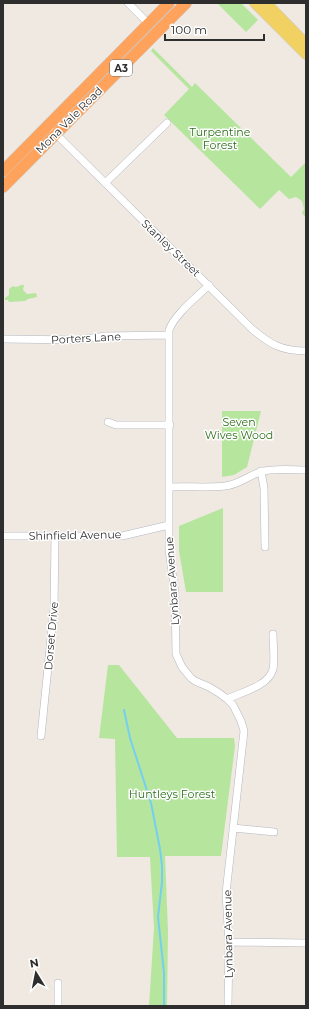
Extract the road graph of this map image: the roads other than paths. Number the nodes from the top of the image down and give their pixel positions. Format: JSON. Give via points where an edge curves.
{"nodes":[{"id":1,"x":128,"y":3,"type":"edge"},
{"id":2,"x":169,"y":3,"type":"edge"},
{"id":3,"x":186,"y":3,"type":"edge"},
{"id":4,"x":254,"y":3,"type":"edge"},
{"id":5,"x":267,"y":3,"type":"edge"},
{"id":6,"x":148,"y":24,"type":"junction"},
{"id":7,"x":306,"y":43,"type":"edge"},
{"id":8,"x":306,"y":55,"type":"edge"},
{"id":9,"x":166,"y":123,"type":"dead end"},
{"id":10,"x":51,"y":130,"type":"junction"},
{"id":11,"x":3,"y":171,"type":"edge"},
{"id":12,"x":105,"y":183,"type":"junction"},
{"id":13,"x":3,"y":186,"type":"edge"},
{"id":14,"x":209,"y":285,"type":"junction"},
{"id":15,"x":169,"y":335,"type":"junction"},
{"id":16,"x":3,"y":339,"type":"edge"},
{"id":17,"x":306,"y":351,"type":"edge"},
{"id":18,"x":108,"y":422,"type":"dead end"},
{"id":19,"x":170,"y":425,"type":"junction"},
{"id":20,"x":306,"y":470,"type":"edge"},
{"id":21,"x":262,"y":472,"type":"junction"},
{"id":22,"x":169,"y":487,"type":"junction"},
{"id":23,"x":169,"y":525,"type":"junction"},
{"id":24,"x":3,"y":536,"type":"edge"},
{"id":25,"x":55,"y":536,"type":"junction"},
{"id":26,"x":265,"y":547,"type":"dead end"},
{"id":27,"x":273,"y":634,"type":"dead end"},
{"id":28,"x":227,"y":699,"type":"junction"},
{"id":29,"x":41,"y":736,"type":"dead end"},
{"id":30,"x":233,"y":828,"type":"junction"},
{"id":31,"x":274,"y":832,"type":"dead end"},
{"id":32,"x":229,"y":942,"type":"junction"},
{"id":33,"x":306,"y":943,"type":"edge"},
{"id":34,"x":58,"y":983,"type":"dead end"},
{"id":35,"x":58,"y":1006,"type":"edge"},
{"id":36,"x":228,"y":1006,"type":"edge"}],
"edges":[{"from":1,"to":6,"type":"street"},
{"from":2,"to":6,"type":"highway","name":"Mona Vale Road","number":"A3"},
{"from":3,"to":10,"type":"highway","name":"Mona Vale Road","number":"A3"},
{"from":4,"to":8,"type":"main road"},
{"from":5,"to":7,"type":"main road"},
{"from":6,"to":10,"type":"highway","name":"Mona Vale Road","number":"A3"},
{"from":9,"to":12,"type":"street"},
{"from":10,"to":11,"type":"highway","name":"Mona Vale Road","number":"A3"},
{"from":10,"to":12,"type":"street","name":"Stanley Street"},
{"from":10,"to":13,"type":"highway","name":"Mona Vale Road","number":"A3"},
{"from":12,"to":14,"type":"street","name":"Stanley Street"},
{"from":14,"to":15,"type":"street","name":"Lynbara Avenue","via":[[174,320],[169,328]]},
{"from":14,"to":17,"type":"street","name":"Stanley Street","via":[[252,329],[269,342],[284,349]]},
{"from":15,"to":16,"type":"street","name":"Porters Lane","via":[[105,336],[79,340]]},
{"from":15,"to":19,"type":"street","name":"Lynbara Avenue"},
{"from":18,"to":19,"type":"street","via":[[116,425]]},
{"from":19,"to":22,"type":"street","name":"Lynbara Avenue"},
{"from":20,"to":21,"type":"street"},
{"from":21,"to":22,"type":"street","via":[[226,486]]},
{"from":21,"to":26,"type":"street"},
{"from":22,"to":23,"type":"street","name":"Lynbara Avenue"},
{"from":23,"to":25,"type":"street","name":"Shinfield Avenue","via":[[122,536]]},
{"from":23,"to":28,"type":"street","name":"Lynbara Avenue","via":[[178,658],[191,678]]},
{"from":24,"to":25,"type":"street","name":"Shinfield Avenue"},
{"from":25,"to":29,"type":"street","name":"Dorset Drive","via":[[54,608]]},
{"from":27,"to":28,"type":"street","via":[[271,675],[260,685]]},
{"from":28,"to":30,"type":"street","name":"Lynbara Avenue","via":[[235,708],[244,731]]},
{"from":30,"to":31,"type":"street"},
{"from":30,"to":32,"type":"street","name":"Lynbara Avenue","via":[[226,893]]},
{"from":32,"to":33,"type":"street"},
{"from":32,"to":36,"type":"street","name":"Lynbara Avenue"},
{"from":34,"to":35,"type":"street"}]}
